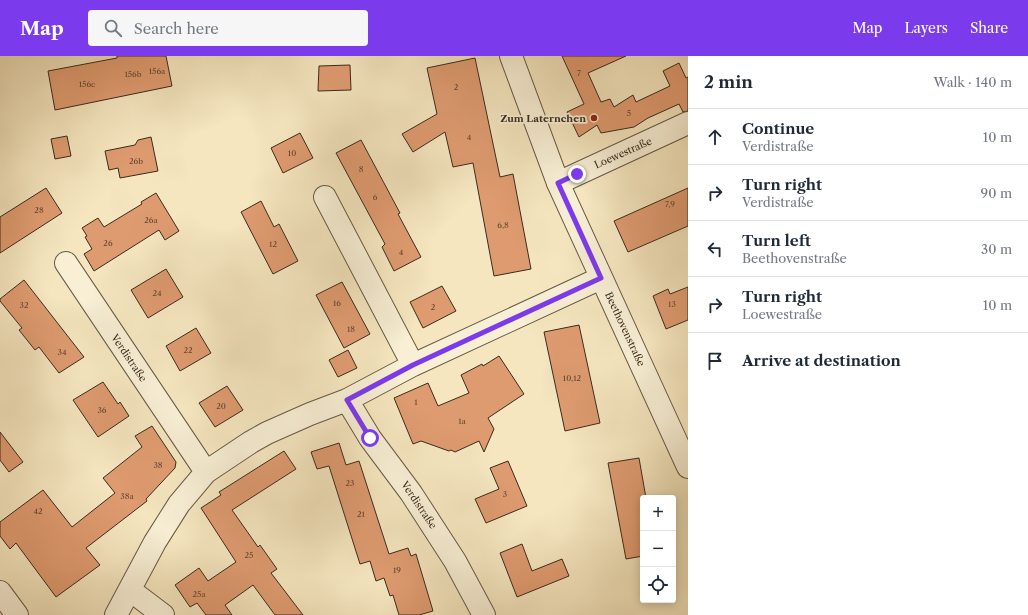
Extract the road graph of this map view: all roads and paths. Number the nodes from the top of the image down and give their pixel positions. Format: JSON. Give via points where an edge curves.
{"nodes":[{"id":1,"x":511,"y":56,"type":"edge"},
{"id":2,"x":688,"y":123,"type":"edge"},
{"id":3,"x":558,"y":183,"type":"junction"},
{"id":4,"x":325,"y":197,"type":"dead end"},
{"id":5,"x":66,"y":263,"type":"dead end"},
{"id":6,"x":601,"y":278,"type":"junction"},
{"id":7,"x":413,"y":365,"type":"junction"},
{"id":8,"x":347,"y":400,"type":"junction"},
{"id":9,"x":687,"y":460,"type":"edge"},
{"id":10,"x":206,"y":472,"type":"junction"},
{"id":11,"x":130,"y":590,"type":"junction"},
{"id":12,"x":0,"y":592,"type":"edge"},
{"id":13,"x":17,"y":615,"type":"edge"},
{"id":14,"x":116,"y":615,"type":"edge"},
{"id":15,"x":163,"y":615,"type":"edge"},
{"id":16,"x":484,"y":615,"type":"edge"}],
"edges":[{"from":1,"to":3,"type":"street","name":"Beethovenstraße"},
{"from":2,"to":3,"type":"street","name":"Loewestraße"},
{"from":3,"to":6,"type":"street","name":"Beethovenstraße"},
{"from":4,"to":7,"type":"street"},
{"from":5,"to":10,"type":"street","name":"Verdistraße"},
{"from":6,"to":7,"type":"street"},
{"from":6,"to":9,"type":"street","name":"Beethovenstraße"},
{"from":7,"to":8,"type":"street"},
{"from":8,"to":10,"type":"street","via":[[267,433]]},
{"from":8,"to":16,"type":"street","name":"Verdistraße","via":[[370,438],[415,499],[455,560]]},
{"from":10,"to":11,"type":"street","via":[[179,504],[154,542]]},
{"from":11,"to":14,"type":"street"},
{"from":11,"to":15,"type":"street"},
{"from":12,"to":13,"type":"street"}]}
